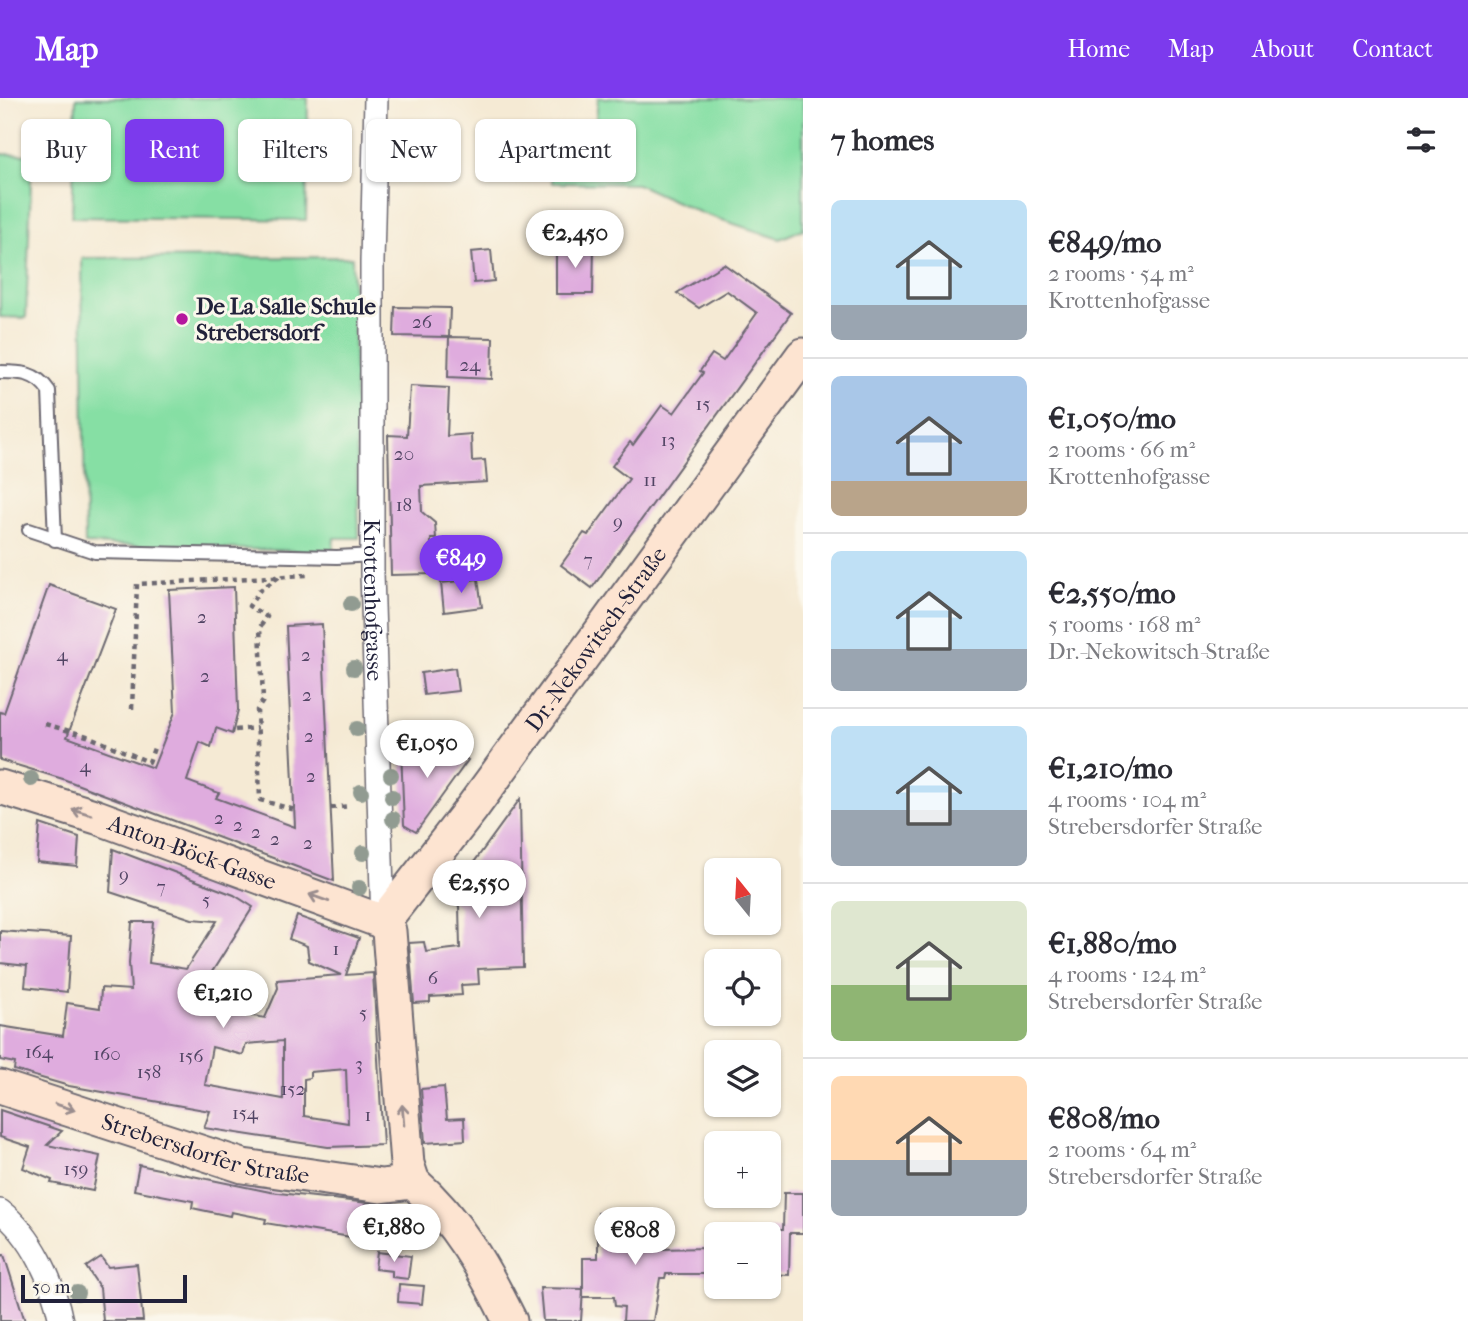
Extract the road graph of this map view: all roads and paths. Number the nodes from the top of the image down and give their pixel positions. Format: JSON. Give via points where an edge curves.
{"nodes":[{"id":1,"x":376,"y":98,"type":"edge"},
{"id":2,"x":803,"y":355,"type":"edge"},
{"id":3,"x":0,"y":372,"type":"edge"},
{"id":4,"x":29,"y":530,"type":"dead end"},
{"id":5,"x":55,"y":540,"type":"junction"},
{"id":6,"x":374,"y":555,"type":"junction"},
{"id":7,"x":317,"y":575,"type":"dead end"},
{"id":8,"x":280,"y":577,"type":"junction"},
{"id":9,"x":132,"y":709,"type":"dead end"},
{"id":10,"x":45,"y":724,"type":"dead end"},
{"id":11,"x":257,"y":729,"type":"junction"},
{"id":12,"x":235,"y":730,"type":"dead end"},
{"id":13,"x":154,"y":748,"type":"dead end"},
{"id":14,"x":0,"y":787,"type":"edge"},
{"id":15,"x":350,"y":806,"type":"dead end"},
{"id":16,"x":331,"y":808,"type":"dead end"},
{"id":17,"x":295,"y":810,"type":"dead end"},
{"id":18,"x":383,"y":922,"type":"junction"},
{"id":19,"x":0,"y":1087,"type":"edge"},
{"id":20,"x":414,"y":1182,"type":"junction"},
{"id":21,"x":0,"y":1211,"type":"edge"},
{"id":22,"x":61,"y":1321,"type":"edge"},
{"id":23,"x":510,"y":1321,"type":"edge"}],
"edges":[{"from":1,"to":6,"type":"street","name":"Krottenhofgasse"},
{"from":2,"to":18,"type":"main road","name":"Dr.-Nekowitsch-Straße","via":[[472,808]]},
{"from":3,"to":5,"type":"lane","via":[[26,372],[49,391]]},
{"from":4,"to":5,"type":"lane"},
{"from":5,"to":6,"type":"lane","via":[[95,552]]},
{"from":6,"to":18,"type":"street","name":"Krottenhofgasse"},
{"from":7,"to":8,"type":"path"},
{"from":8,"to":9,"type":"path","via":[[137,584]]},
{"from":8,"to":11,"type":"path","via":[[260,590],[249,606],[267,617],[260,627],[263,701],[257,710]]},
{"from":10,"to":13,"type":"path","via":[[149,762]]},
{"from":11,"to":12,"type":"path"},
{"from":11,"to":17,"type":"path","via":[[260,800]]},
{"from":18,"to":14,"type":"main road","name":"Anton-Böck-Gasse","one_way":true,"via":[[97,817]]},
{"from":15,"to":16,"type":"path"},
{"from":20,"to":18,"type":"main road","name":"Krottenhofgasse","one_way":true,"via":[[407,1164],[389,931]]},
{"from":19,"to":20,"type":"main road","name":"Strebersdorfer Straße","one_way":true,"via":[[243,1166],[381,1186]]},
{"from":20,"to":23,"type":"main road","via":[[452,1221]]},
{"from":21,"to":22,"type":"street","via":[[12,1220],[43,1264]]}]}
